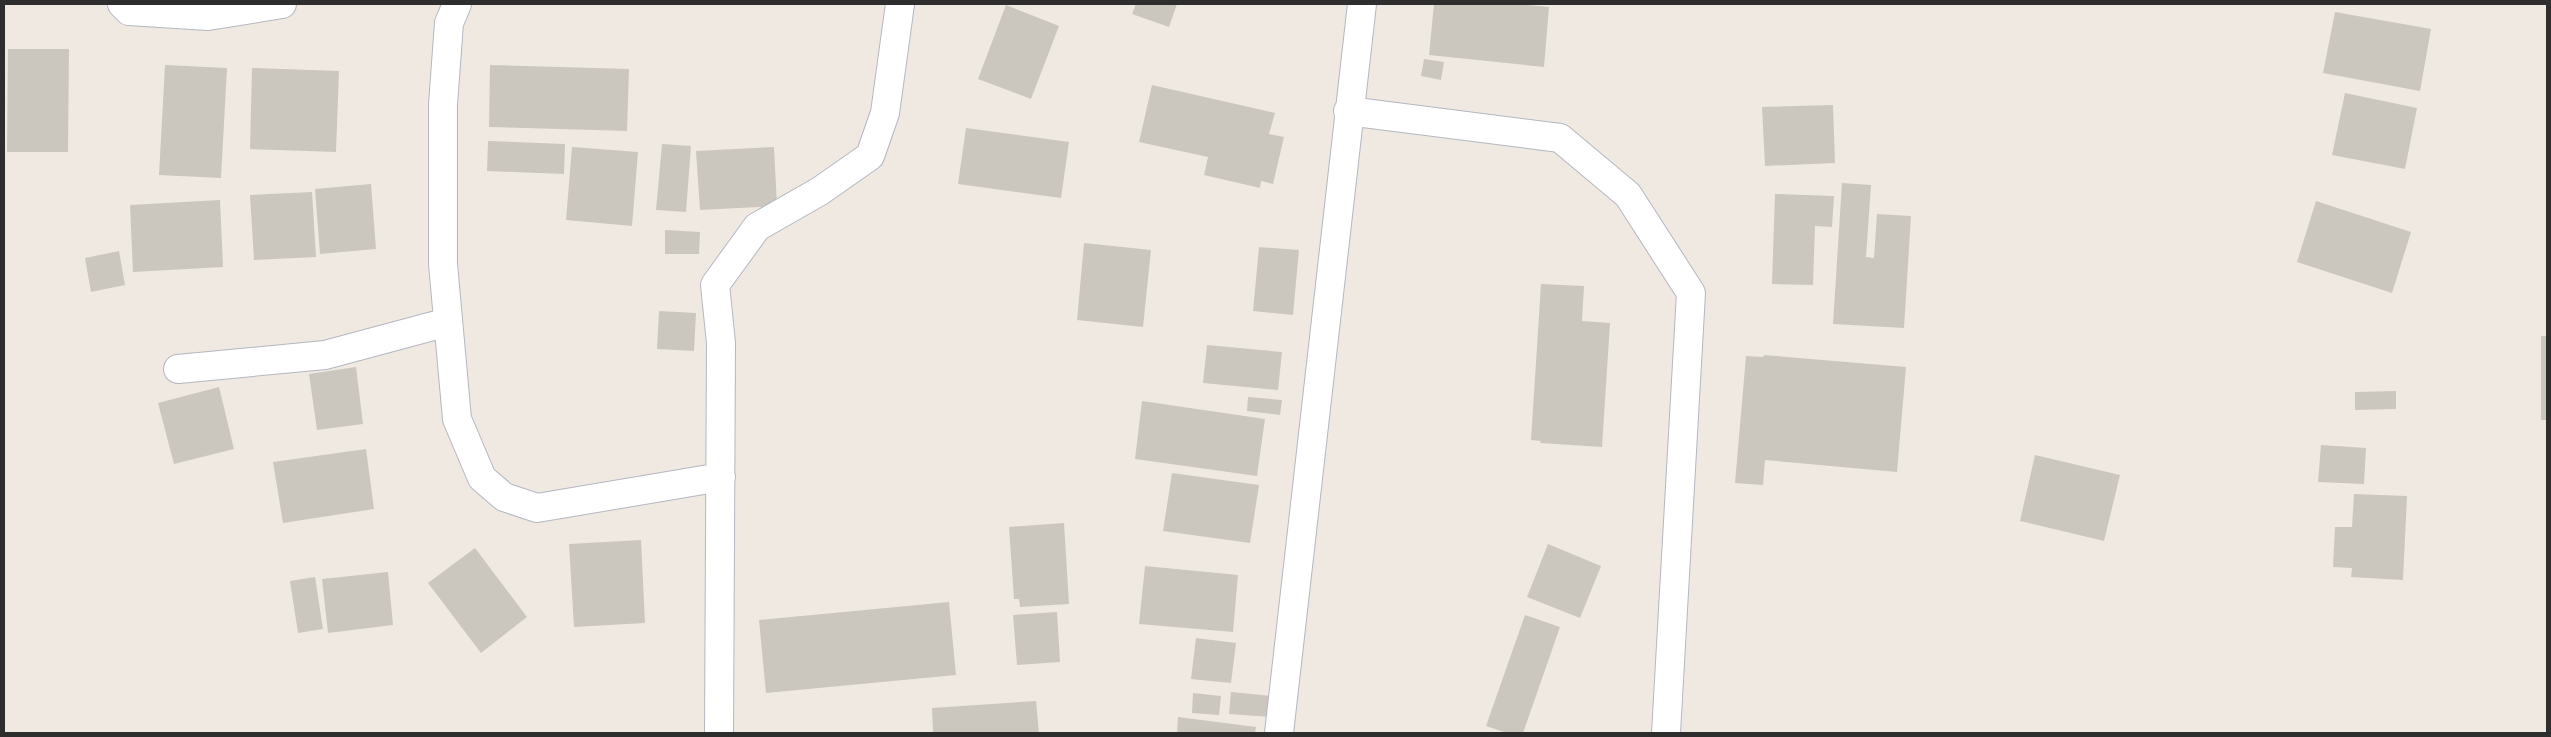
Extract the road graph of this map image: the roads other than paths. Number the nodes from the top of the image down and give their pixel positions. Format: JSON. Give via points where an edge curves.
{"nodes":[{"id":1,"x":122,"y":4,"type":"edge"},
{"id":2,"x":282,"y":4,"type":"edge"},
{"id":3,"x":457,"y":4,"type":"edge"},
{"id":4,"x":900,"y":4,"type":"edge"},
{"id":5,"x":1362,"y":4,"type":"edge"},
{"id":6,"x":1348,"y":111,"type":"junction"},
{"id":7,"x":448,"y":322,"type":"junction"},
{"id":8,"x":178,"y":369,"type":"dead end"},
{"id":9,"x":721,"y":477,"type":"junction"},
{"id":10,"x":720,"y":733,"type":"edge"},
{"id":11,"x":1279,"y":733,"type":"edge"},
{"id":12,"x":1666,"y":733,"type":"edge"}],
"edges":[{"from":1,"to":2,"type":"street","via":[[129,11],[208,16]]},
{"from":3,"to":7,"type":"street","via":[[449,23],[443,104],[443,264]]},
{"from":4,"to":9,"type":"street","via":[[885,113],[870,156],[820,191],[757,227],[715,285],[721,343]]},
{"from":5,"to":6,"type":"street"},
{"from":6,"to":11,"type":"street"},
{"from":6,"to":12,"type":"street","via":[[1560,138],[1628,195],[1691,293]]},
{"from":7,"to":8,"type":"street","via":[[325,355]]},
{"from":7,"to":9,"type":"street","via":[[457,419],[482,478],[504,497],[537,508]]},
{"from":9,"to":10,"type":"street"}]}
